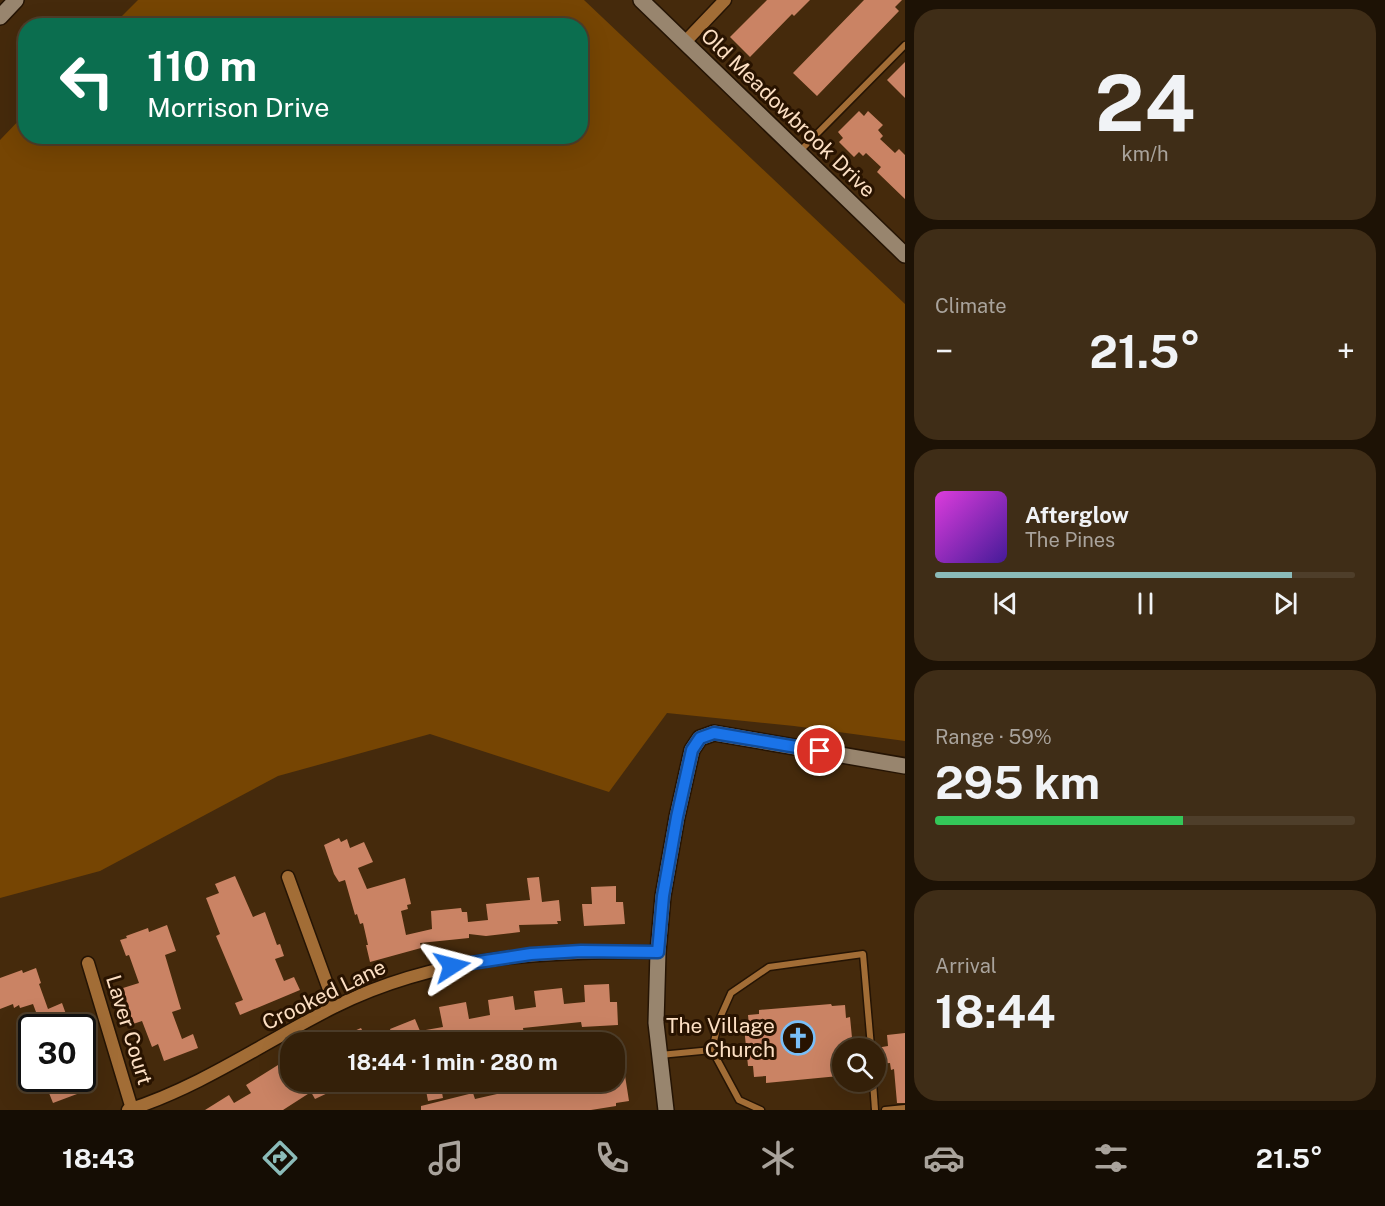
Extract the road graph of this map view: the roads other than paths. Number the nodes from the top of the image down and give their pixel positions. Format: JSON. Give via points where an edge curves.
{"nodes":[{"id":1,"x":16,"y":0,"type":"edge"},
{"id":2,"x":641,"y":0,"type":"edge"},
{"id":3,"x":725,"y":0,"type":"edge"},
{"id":4,"x":0,"y":16,"type":"edge"},
{"id":5,"x":685,"y":42,"type":"junction"},
{"id":6,"x":905,"y":45,"type":"edge"},
{"id":7,"x":798,"y":153,"type":"junction"},
{"id":8,"x":905,"y":255,"type":"edge"},
{"id":9,"x":905,"y":766,"type":"edge"},
{"id":10,"x":288,"y":877,"type":"dead end"},
{"id":11,"x":658,"y":952,"type":"junction"},
{"id":12,"x":88,"y":963,"type":"dead end"},
{"id":13,"x":335,"y":1006,"type":"junction"},
{"id":14,"x":870,"y":1038,"type":"edge"},
{"id":15,"x":712,"y":1050,"type":"junction"},
{"id":16,"x":659,"y":1055,"type":"junction"},
{"id":17,"x":874,"y":1092,"type":"edge"},
{"id":18,"x":130,"y":1109,"type":"edge"},
{"id":19,"x":903,"y":1109,"type":"edge"},
{"id":20,"x":666,"y":1110,"type":"edge"},
{"id":21,"x":760,"y":1110,"type":"edge"},
{"id":22,"x":875,"y":1110,"type":"edge"},
{"id":23,"x":885,"y":1110,"type":"edge"}],
"edges":[{"from":1,"to":4,"type":"street"},
{"from":2,"to":5,"type":"street","name":"Old Meadowbrook Drive"},
{"from":3,"to":5,"type":"street"},
{"from":5,"to":7,"type":"street","name":"Old Meadowbrook Drive"},
{"from":6,"to":7,"type":"lane"},
{"from":7,"to":8,"type":"street","name":"Old Meadowbrook Drive"},
{"from":9,"to":11,"type":"street","via":[[714,733],[704,736],[692,750],[677,817]]},
{"from":10,"to":13,"type":"street"},
{"from":11,"to":13,"type":"street","name":"Crooked Lane","via":[[531,954],[433,969],[390,982]]},
{"from":11,"to":16,"type":"street"},
{"from":12,"to":18,"type":"street","name":"Laver Court"},
{"from":13,"to":18,"type":"street","name":"Crooked Lane","via":[[194,1083]]},
{"from":14,"to":15,"type":"lane","via":[[863,954],[770,967],[731,993]]},
{"from":15,"to":16,"type":"lane"},
{"from":15,"to":21,"type":"lane","via":[[739,1100]]},
{"from":16,"to":20,"type":"street"},
{"from":17,"to":22,"type":"lane"},
{"from":19,"to":23,"type":"lane"}]}
